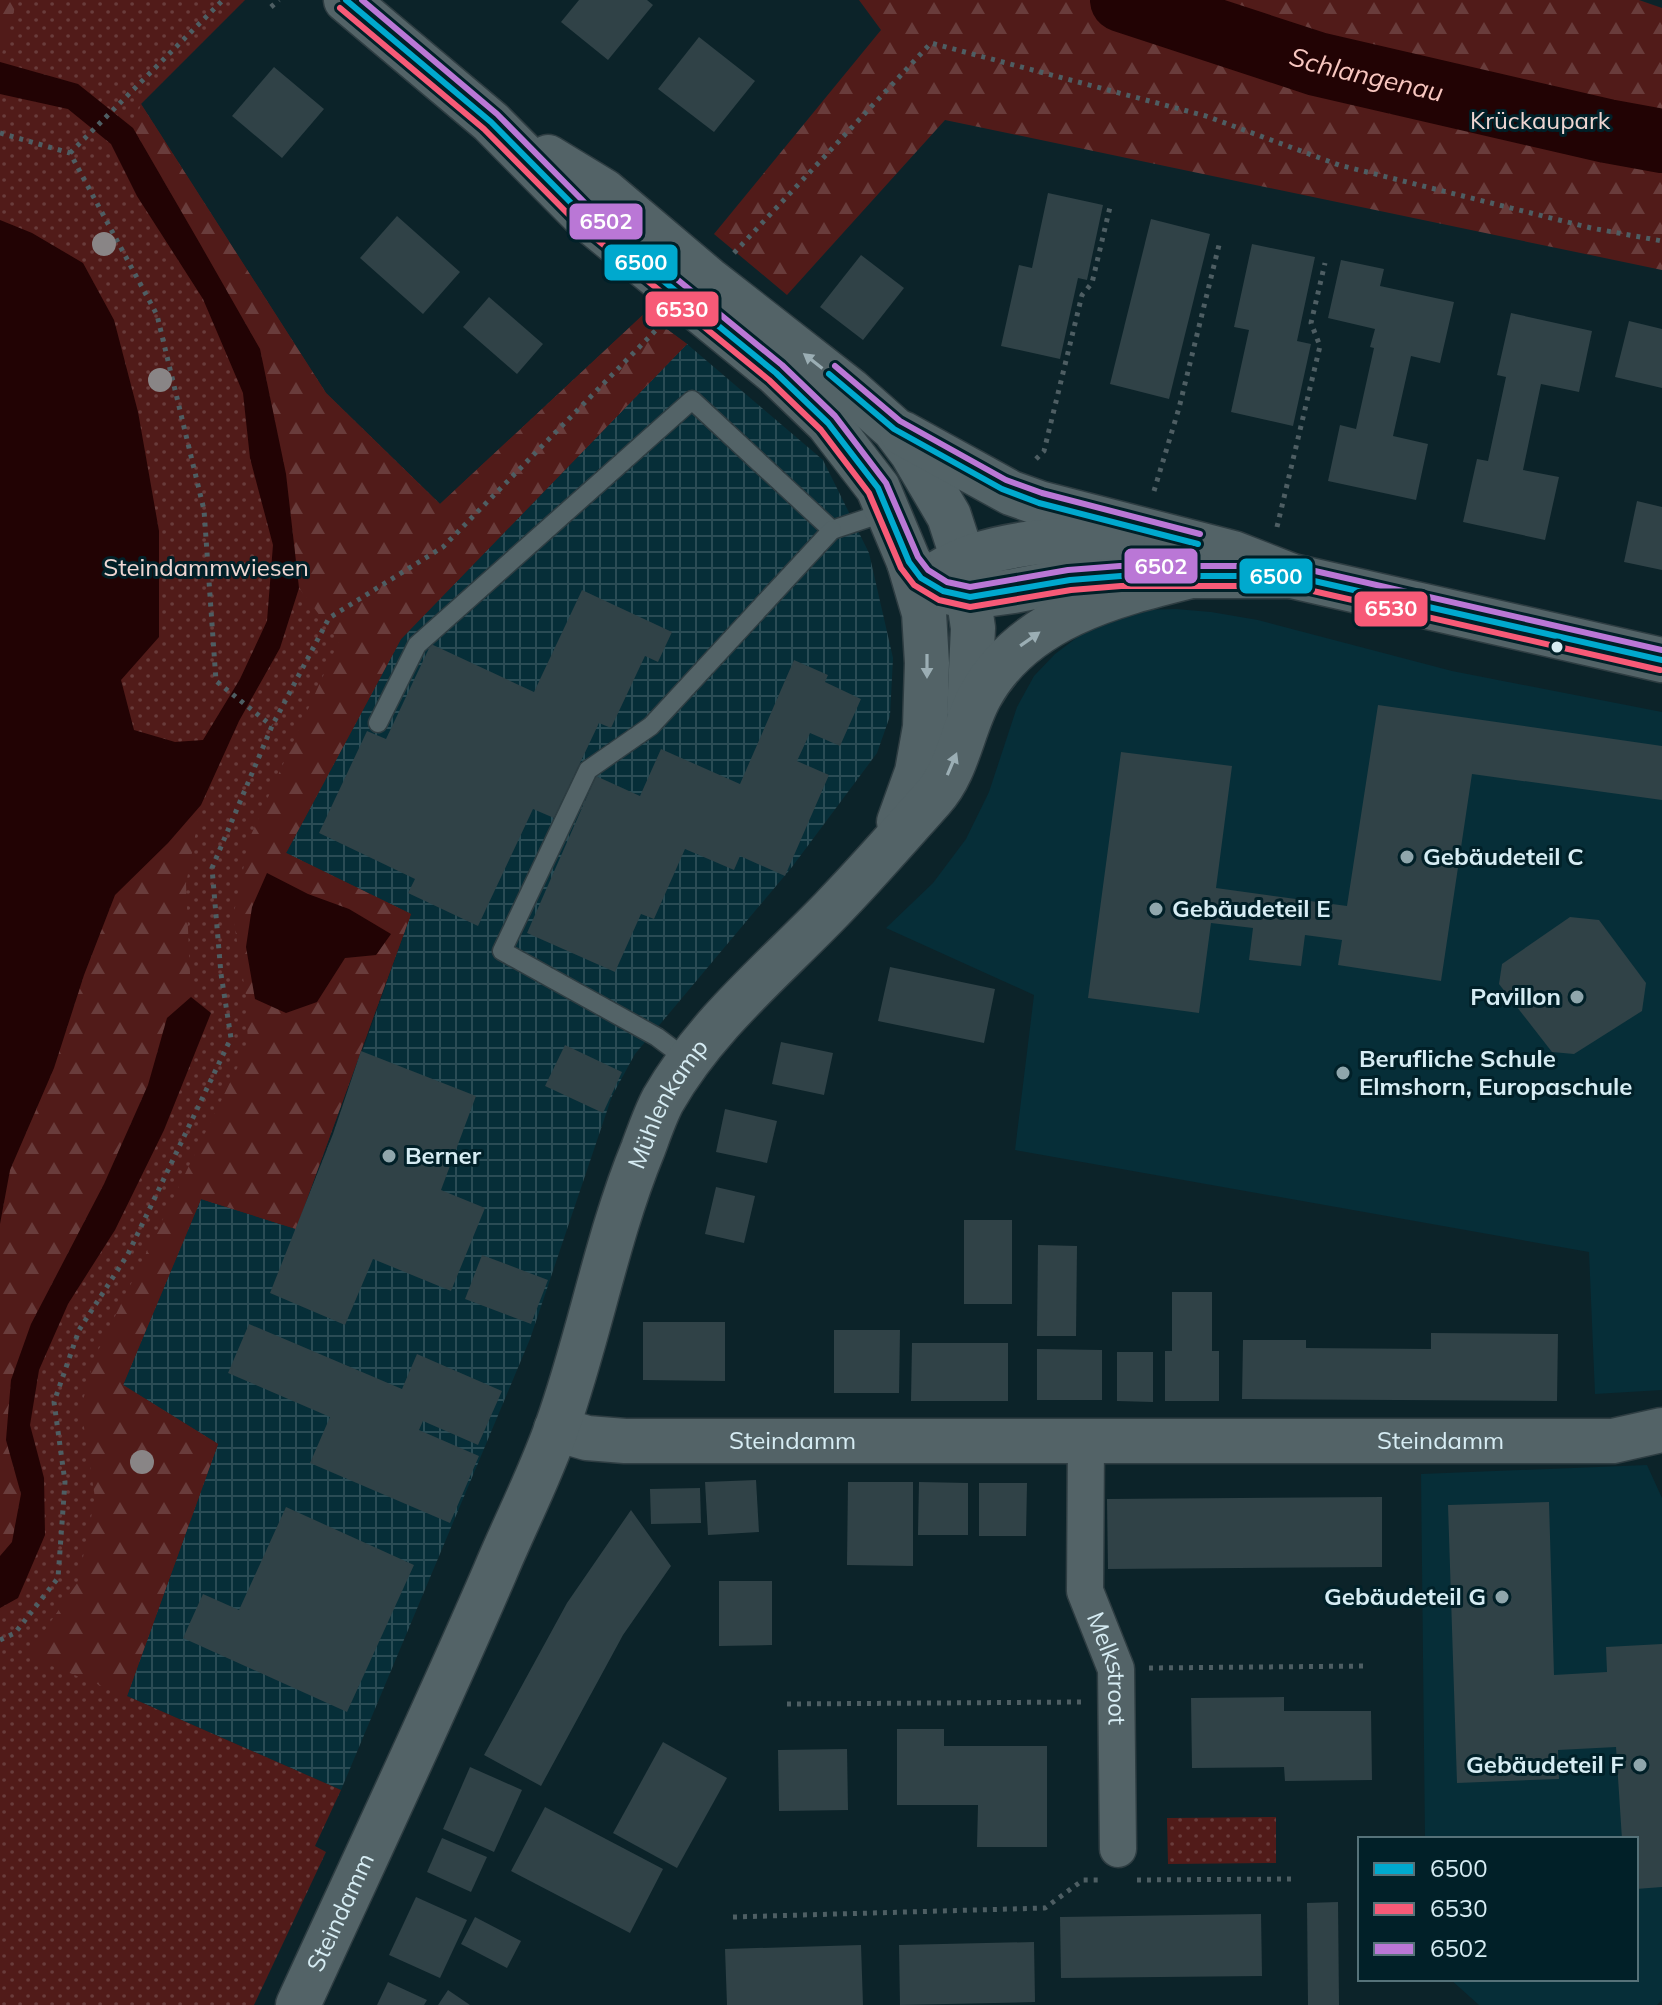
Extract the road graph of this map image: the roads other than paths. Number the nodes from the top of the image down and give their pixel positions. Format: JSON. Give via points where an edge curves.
{"nodes":[{"id":1,"x":346,"y":0,"type":"edge"},
{"id":2,"x":697,"y":289,"type":"junction"},
{"id":3,"x":894,"y":429,"type":"junction"},
{"id":4,"x":889,"y":511,"type":"junction"},
{"id":5,"x":832,"y":530,"type":"junction"},
{"id":6,"x":1186,"y":557,"type":"junction"},
{"id":7,"x":940,"y":583,"type":"junction"},
{"id":8,"x":1662,"y":660,"type":"edge"},
{"id":9,"x":378,"y":723,"type":"dead end"},
{"id":10,"x":967,"y":723,"type":"junction"},
{"id":11,"x":891,"y":843,"type":"junction"},
{"id":12,"x":689,"y":1061,"type":"junction"},
{"id":13,"x":556,"y":1429,"type":"junction"},
{"id":14,"x":1662,"y":1430,"type":"edge"},
{"id":15,"x":1086,"y":1443,"type":"junction"},
{"id":16,"x":1118,"y":1869,"type":"road end"},
{"id":17,"x":298,"y":2005,"type":"edge"}],
"edges":[{"from":1,"to":2,"type":"street","via":[[491,122],[604,191]]},
{"from":3,"to":2,"type":"street","one_way":true,"via":[[850,390]]},
{"from":2,"to":4,"type":"street","via":[[828,423],[878,488]]},
{"from":3,"to":6,"type":"street","via":[[1011,493]]},
{"from":3,"to":7,"type":"street","via":[[949,516]]},
{"from":4,"to":5,"type":"lane"},
{"from":4,"to":7,"type":"street"},
{"from":5,"to":9,"type":"lane","via":[[692,400],[417,645]]},
{"from":5,"to":12,"type":"lane","via":[[651,726],[588,770],[502,951],[657,1037]]},
{"from":6,"to":7,"type":"street","via":[[1014,591]]},
{"from":6,"to":8,"type":"street","via":[[1233,553],[1292,576]]},
{"from":10,"to":6,"type":"street","name":"Mühlenkamp","one_way":true,"via":[[981,694],[1018,648],[1079,609]]},
{"from":7,"to":10,"type":"street","name":"Mühlenkamp","via":[[973,643]]},
{"from":7,"to":11,"type":"street","name":"Mühlenkamp","one_way":true,"via":[[917,772]]},
{"from":11,"to":10,"type":"street","name":"Mühlenkamp","one_way":true,"via":[[937,795]]},
{"from":11,"to":12,"type":"street","name":"Mühlenkamp","via":[[728,1011]]},
{"from":12,"to":13,"type":"street","name":"Mühlenkamp","via":[[662,1103],[634,1172]]},
{"from":13,"to":15,"type":"street","name":"Steindamm","via":[[625,1441]]},
{"from":13,"to":17,"type":"street","name":"Steindamm"},
{"from":14,"to":15,"type":"street","name":"Steindamm","via":[[1613,1441]]},
{"from":15,"to":16,"type":"street","name":"Melkstroot","via":[[1085,1591],[1116,1685]]}]}
